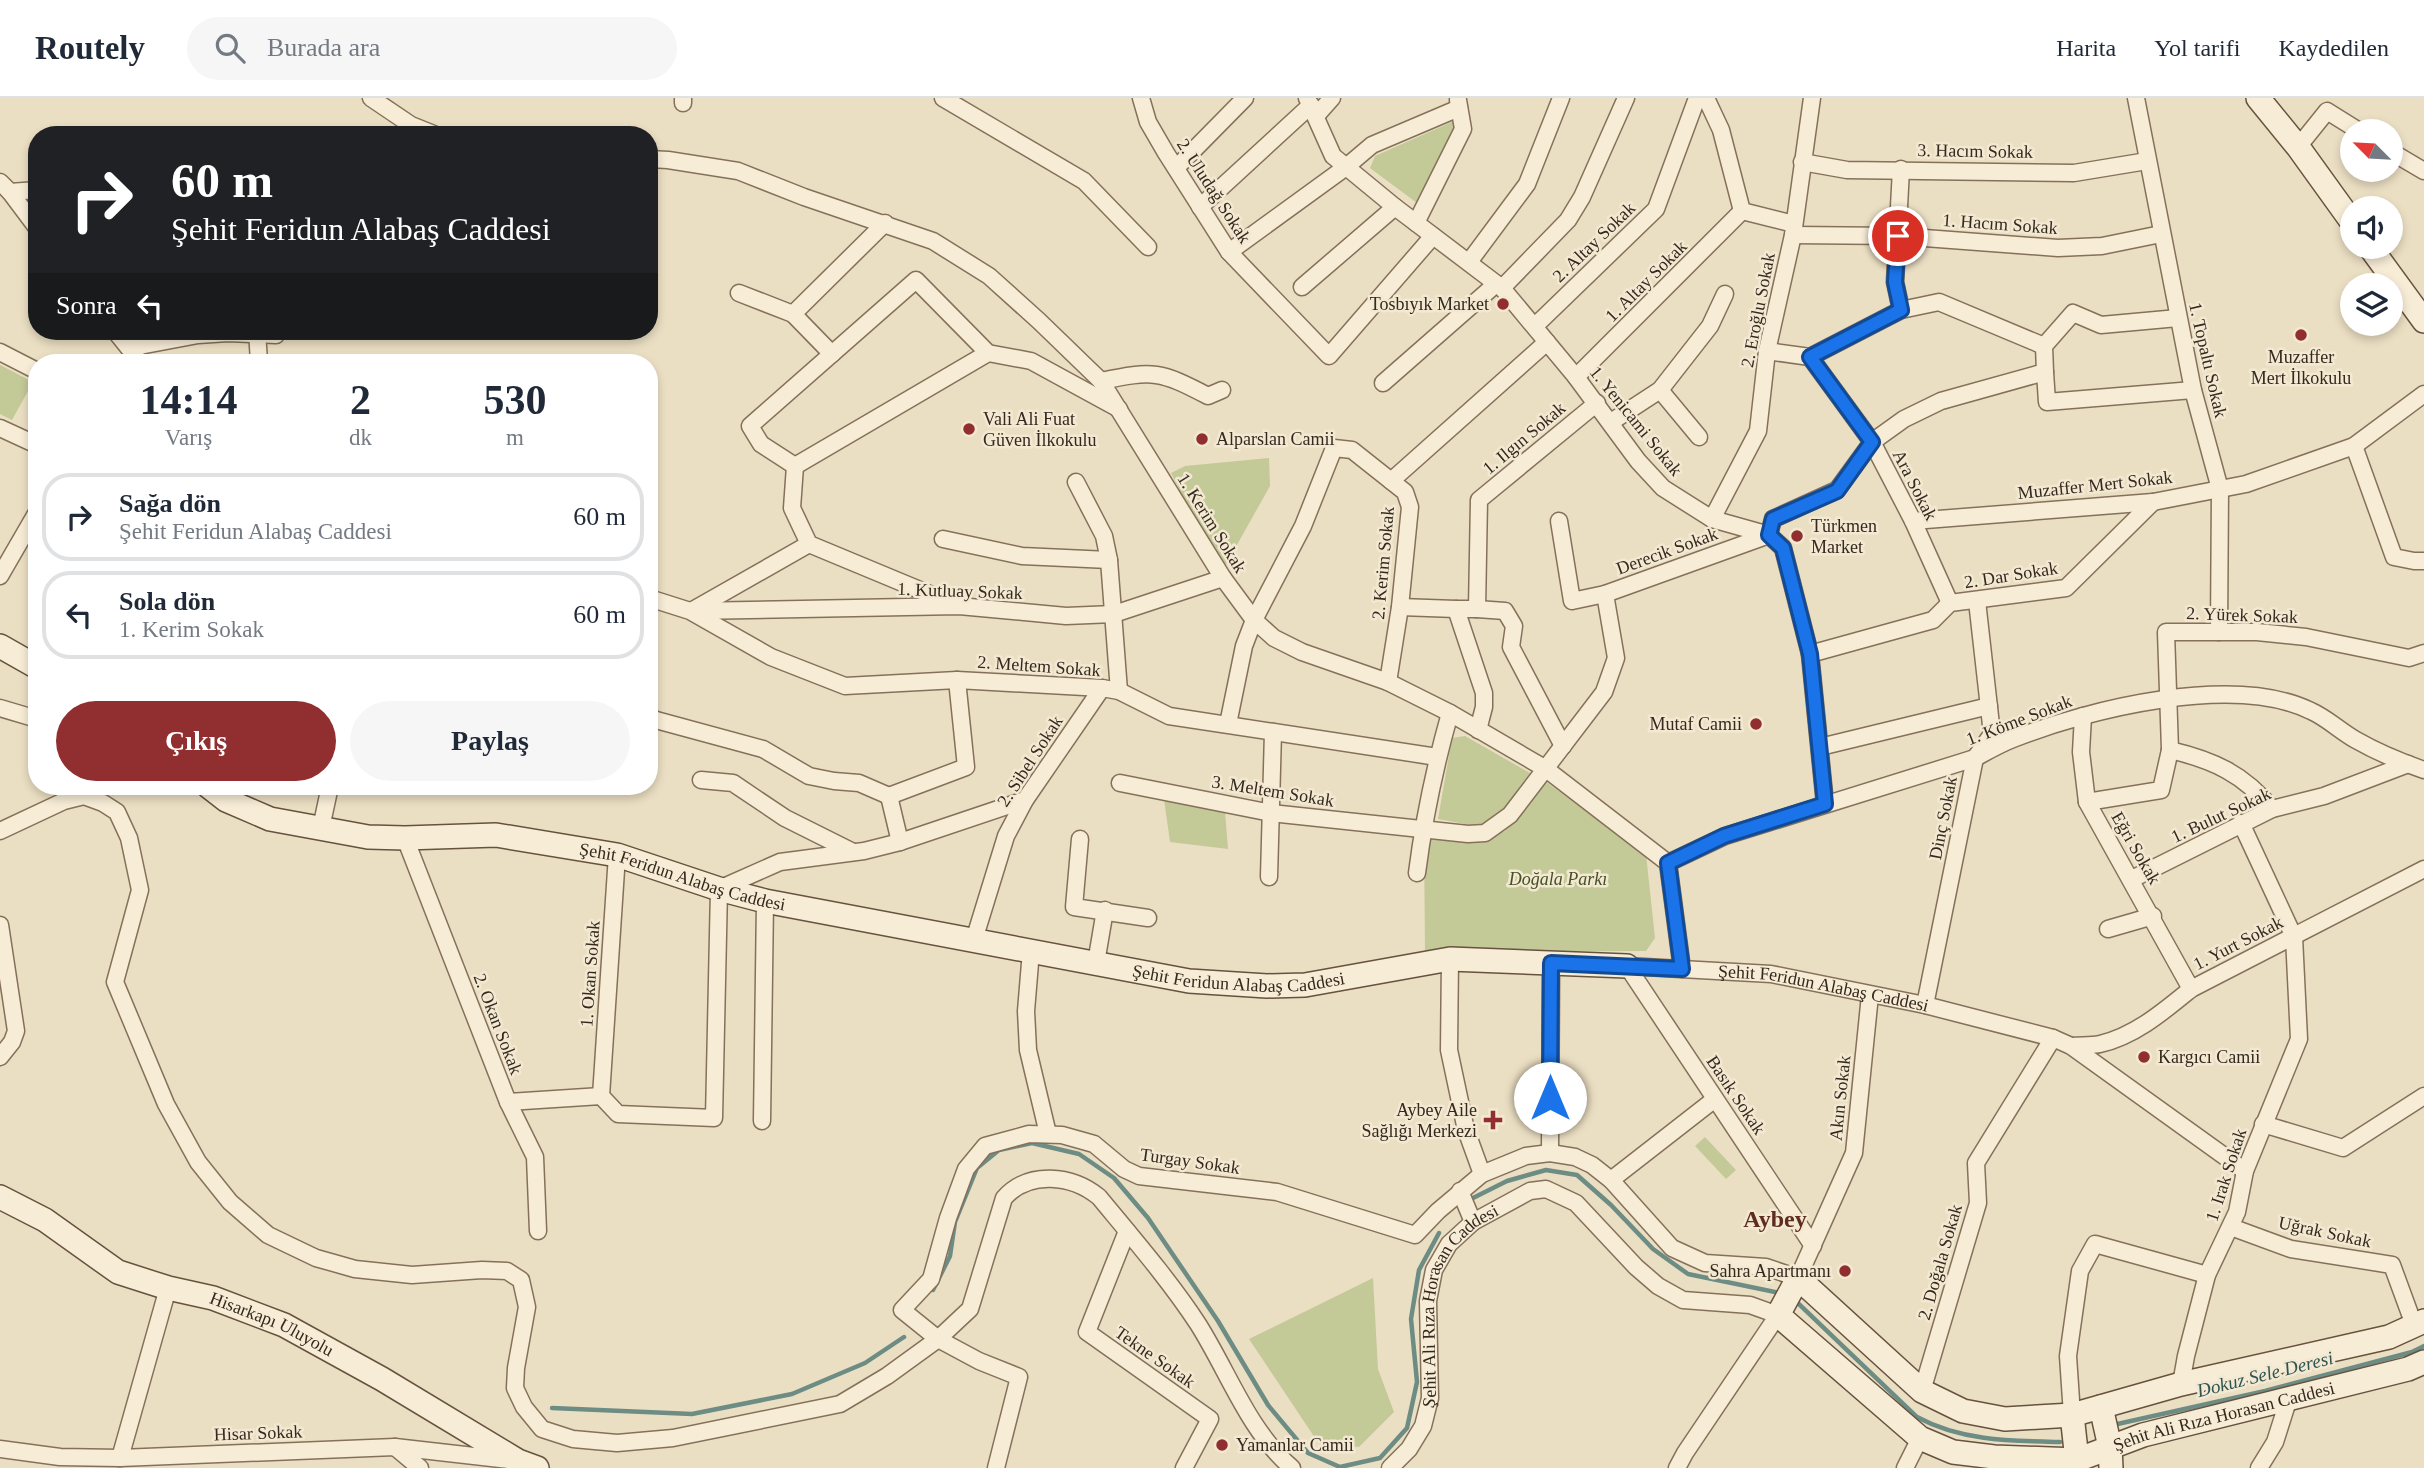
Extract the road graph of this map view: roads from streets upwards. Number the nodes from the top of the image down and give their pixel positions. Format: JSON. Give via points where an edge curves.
{"nodes":[{"id":1,"x":371,"y":98,"type":"edge"},
{"id":2,"x":943,"y":98,"type":"edge"},
{"id":3,"x":1141,"y":98,"type":"edge"},
{"id":4,"x":1245,"y":98,"type":"edge"},
{"id":5,"x":1332,"y":98,"type":"edge"},
{"id":6,"x":1561,"y":98,"type":"edge"},
{"id":7,"x":1626,"y":98,"type":"edge"},
{"id":8,"x":1697,"y":98,"type":"edge"},
{"id":9,"x":1706,"y":98,"type":"edge"},
{"id":10,"x":1812,"y":98,"type":"edge"},
{"id":11,"x":2136,"y":98,"type":"edge"},
{"id":12,"x":2258,"y":98,"type":"edge"},
{"id":13,"x":1459,"y":103,"type":"edge"},
{"id":14,"x":1311,"y":106,"type":"edge"},
{"id":15,"x":2340,"y":119,"type":"edge"},
{"id":16,"x":414,"y":126,"type":"edge"},
{"id":17,"x":2298,"y":147,"type":"junction"},
{"id":18,"x":658,"y":159,"type":"edge"},
{"id":19,"x":2403,"y":159,"type":"edge"},
{"id":20,"x":2147,"y":161,"type":"junction"},
{"id":21,"x":1802,"y":162,"type":"junction"},
{"id":22,"x":1346,"y":167,"type":"junction"},
{"id":23,"x":1175,"y":168,"type":"junction"},
{"id":24,"x":1901,"y":169,"type":"junction"},
{"id":25,"x":2424,"y":171,"type":"edge"},
{"id":26,"x":5,"y":187,"type":"edge"},
{"id":27,"x":28,"y":189,"type":"edge"},
{"id":28,"x":2340,"y":205,"type":"edge"},
{"id":29,"x":1200,"y":207,"type":"junction"},
{"id":30,"x":1395,"y":207,"type":"junction"},
{"id":31,"x":1742,"y":211,"type":"junction"},
{"id":32,"x":28,"y":216,"type":"edge"},
{"id":33,"x":885,"y":223,"type":"junction"},
{"id":34,"x":1416,"y":223,"type":"junction"},
{"id":35,"x":1793,"y":229,"type":"junction"},
{"id":36,"x":2161,"y":234,"type":"junction"},
{"id":37,"x":1433,"y":236,"type":"junction"},
{"id":38,"x":1898,"y":236,"type":"junction"},
{"id":39,"x":1148,"y":247,"type":"dead end"},
{"id":40,"x":1229,"y":252,"type":"junction"},
{"id":41,"x":2379,"y":259,"type":"edge"},
{"id":42,"x":1469,"y":262,"type":"junction"},
{"id":43,"x":1499,"y":286,"type":"junction"},
{"id":44,"x":1302,"y":287,"type":"dead end"},
{"id":45,"x":739,"y":293,"type":"dead end"},
{"id":46,"x":1725,"y":294,"type":"dead end"},
{"id":47,"x":1901,"y":310,"type":"junction"},
{"id":48,"x":793,"y":314,"type":"junction"},
{"id":49,"x":2178,"y":318,"type":"junction"},
{"id":50,"x":2424,"y":321,"type":"edge"},
{"id":51,"x":1535,"y":326,"type":"junction"},
{"id":52,"x":123,"y":340,"type":"edge"},
{"id":53,"x":171,"y":340,"type":"edge"},
{"id":54,"x":1547,"y":342,"type":"junction"},
{"id":55,"x":2043,"y":346,"type":"junction"},
{"id":56,"x":129,"y":348,"type":"junction"},
{"id":57,"x":1767,"y":351,"type":"junction"},
{"id":58,"x":0,"y":352,"type":"edge"},
{"id":59,"x":988,"y":353,"type":"junction"},
{"id":60,"x":134,"y":354,"type":"edge"},
{"id":61,"x":832,"y":354,"type":"junction"},
{"id":62,"x":1810,"y":357,"type":"junction"},
{"id":63,"x":28,"y":367,"type":"edge"},
{"id":64,"x":2045,"y":372,"type":"junction"},
{"id":65,"x":1576,"y":377,"type":"junction"},
{"id":66,"x":1101,"y":381,"type":"junction"},
{"id":67,"x":1383,"y":383,"type":"dead end"},
{"id":68,"x":1222,"y":390,"type":"dead end"},
{"id":69,"x":1660,"y":390,"type":"junction"},
{"id":70,"x":2193,"y":390,"type":"junction"},
{"id":71,"x":2424,"y":394,"type":"edge"},
{"id":72,"x":1597,"y":403,"type":"junction"},
{"id":73,"x":1120,"y":410,"type":"junction"},
{"id":74,"x":1611,"y":422,"type":"junction"},
{"id":75,"x":0,"y":428,"type":"edge"},
{"id":76,"x":1699,"y":437,"type":"dead end"},
{"id":77,"x":28,"y":441,"type":"edge"},
{"id":78,"x":1872,"y":442,"type":"junction"},
{"id":79,"x":2354,"y":446,"type":"junction"},
{"id":80,"x":795,"y":466,"type":"junction"},
{"id":81,"x":1391,"y":481,"type":"junction"},
{"id":82,"x":1076,"y":482,"type":"dead end"},
{"id":83,"x":2220,"y":489,"type":"junction"},
{"id":84,"x":2153,"y":502,"type":"junction"},
{"id":85,"x":1712,"y":519,"type":"junction"},
{"id":86,"x":1913,"y":520,"type":"junction"},
{"id":87,"x":1559,"y":521,"type":"dead end"},
{"id":88,"x":28,"y":528,"type":"edge"},
{"id":89,"x":1769,"y":535,"type":"junction"},
{"id":90,"x":943,"y":539,"type":"dead end"},
{"id":91,"x":809,"y":544,"type":"junction"},
{"id":92,"x":1109,"y":559,"type":"junction"},
{"id":93,"x":2424,"y":561,"type":"edge"},
{"id":94,"x":0,"y":576,"type":"edge"},
{"id":95,"x":1223,"y":578,"type":"junction"},
{"id":96,"x":1605,"y":594,"type":"junction"},
{"id":97,"x":658,"y":601,"type":"edge"},
{"id":98,"x":1977,"y":601,"type":"junction"},
{"id":99,"x":1950,"y":603,"type":"junction"},
{"id":100,"x":959,"y":606,"type":"junction"},
{"id":101,"x":1400,"y":607,"type":"junction"},
{"id":102,"x":1456,"y":609,"type":"junction"},
{"id":103,"x":1477,"y":609,"type":"junction"},
{"id":104,"x":690,"y":611,"type":"junction"},
{"id":105,"x":1114,"y":614,"type":"junction"},
{"id":106,"x":1254,"y":620,"type":"junction"},
{"id":107,"x":2219,"y":632,"type":"junction"},
{"id":108,"x":0,"y":646,"type":"edge"},
{"id":109,"x":2424,"y":653,"type":"edge"},
{"id":110,"x":1810,"y":654,"type":"junction"},
{"id":111,"x":28,"y":662,"type":"edge"},
{"id":112,"x":957,"y":680,"type":"junction"},
{"id":113,"x":1388,"y":682,"type":"junction"},
{"id":114,"x":1102,"y":688,"type":"junction"},
{"id":115,"x":1119,"y":691,"type":"junction"},
{"id":116,"x":2168,"y":699,"type":"junction"},
{"id":117,"x":1989,"y":706,"type":"junction"},
{"id":118,"x":0,"y":708,"type":"edge"},
{"id":119,"x":1450,"y":713,"type":"junction"},
{"id":120,"x":28,"y":716,"type":"edge"},
{"id":121,"x":2083,"y":716,"type":"junction"},
{"id":122,"x":658,"y":721,"type":"edge"},
{"id":123,"x":1228,"y":724,"type":"junction"},
{"id":124,"x":1478,"y":730,"type":"junction"},
{"id":125,"x":1273,"y":732,"type":"junction"},
{"id":126,"x":1563,"y":746,"type":"junction"},
{"id":127,"x":1820,"y":747,"type":"junction"},
{"id":128,"x":2170,"y":750,"type":"junction"},
{"id":129,"x":1437,"y":757,"type":"junction"},
{"id":130,"x":1975,"y":758,"type":"junction"},
{"id":131,"x":2408,"y":764,"type":"junction"},
{"id":132,"x":1546,"y":769,"type":"junction"},
{"id":133,"x":2424,"y":770,"type":"edge"},
{"id":134,"x":701,"y":780,"type":"dead end"},
{"id":135,"x":1120,"y":783,"type":"dead end"},
{"id":136,"x":220,"y":795,"type":"edge"},
{"id":137,"x":328,"y":795,"type":"edge"},
{"id":138,"x":889,"y":796,"type":"junction"},
{"id":139,"x":1025,"y":800,"type":"junction"},
{"id":140,"x":2087,"y":802,"type":"junction"},
{"id":141,"x":1825,"y":804,"type":"junction"},
{"id":142,"x":2272,"y":809,"type":"junction"},
{"id":143,"x":1271,"y":813,"type":"junction"},
{"id":144,"x":2241,"y":823,"type":"junction"},
{"id":145,"x":321,"y":828,"type":"junction"},
{"id":146,"x":1422,"y":829,"type":"junction"},
{"id":147,"x":0,"y":831,"type":"edge"},
{"id":148,"x":405,"y":838,"type":"junction"},
{"id":149,"x":1080,"y":839,"type":"dead end"},
{"id":150,"x":900,"y":842,"type":"junction"},
{"id":151,"x":853,"y":852,"type":"junction"},
{"id":152,"x":617,"y":855,"type":"junction"},
{"id":153,"x":1668,"y":863,"type":"junction"},
{"id":154,"x":2424,"y":869,"type":"edge"},
{"id":155,"x":1417,"y":873,"type":"dead end"},
{"id":156,"x":1269,"y":877,"type":"dead end"},
{"id":157,"x":2132,"y":879,"type":"junction"},
{"id":158,"x":719,"y":889,"type":"junction"},
{"id":159,"x":765,"y":901,"type":"junction"},
{"id":160,"x":1105,"y":910,"type":"junction"},
{"id":161,"x":2153,"y":916,"type":"junction"},
{"id":162,"x":1148,"y":918,"type":"dead end"},
{"id":163,"x":0,"y":925,"type":"edge"},
{"id":164,"x":2108,"y":929,"type":"dead end"},
{"id":165,"x":2294,"y":937,"type":"junction"},
{"id":166,"x":974,"y":940,"type":"junction"},
{"id":167,"x":1031,"y":951,"type":"junction"},
{"id":168,"x":1450,"y":959,"type":"junction"},
{"id":169,"x":1096,"y":963,"type":"junction"},
{"id":170,"x":1551,"y":963,"type":"junction"},
{"id":171,"x":1627,"y":966,"type":"junction"},
{"id":172,"x":1682,"y":969,"type":"junction"},
{"id":173,"x":2192,"y":989,"type":"junction"},
{"id":174,"x":1870,"y":995,"type":"junction"},
{"id":175,"x":1925,"y":1005,"type":"junction"},
{"id":176,"x":2053,"y":1038,"type":"junction"},
{"id":177,"x":2071,"y":1046,"type":"junction"},
{"id":178,"x":0,"y":1057,"type":"edge"},
{"id":179,"x":601,"y":1096,"type":"junction"},
{"id":180,"x":2424,"y":1096,"type":"edge"},
{"id":181,"x":1715,"y":1099,"type":"junction"},
{"id":182,"x":508,"y":1102,"type":"junction"},
{"id":183,"x":762,"y":1121,"type":"dead end"},
{"id":184,"x":2263,"y":1124,"type":"junction"},
{"id":185,"x":1048,"y":1134,"type":"junction"},
{"id":186,"x":1550,"y":1153,"type":"junction"},
{"id":187,"x":2245,"y":1171,"type":"junction"},
{"id":188,"x":1482,"y":1174,"type":"junction"},
{"id":189,"x":1611,"y":1180,"type":"junction"},
{"id":190,"x":1460,"y":1191,"type":"junction"},
{"id":191,"x":0,"y":1197,"type":"edge"},
{"id":192,"x":1473,"y":1222,"type":"junction"},
{"id":193,"x":2231,"y":1227,"type":"junction"},
{"id":194,"x":538,"y":1231,"type":"dead end"},
{"id":195,"x":1127,"y":1231,"type":"junction"},
{"id":196,"x":1813,"y":1246,"type":"junction"},
{"id":197,"x":2207,"y":1275,"type":"junction"},
{"id":198,"x":1798,"y":1278,"type":"junction"},
{"id":199,"x":168,"y":1287,"type":"junction"},
{"id":200,"x":1778,"y":1315,"type":"junction"},
{"id":201,"x":2419,"y":1323,"type":"edge"},
{"id":202,"x":938,"y":1339,"type":"junction"},
{"id":203,"x":2424,"y":1362,"type":"edge"},
{"id":204,"x":2181,"y":1384,"type":"junction"},
{"id":205,"x":1922,"y":1391,"type":"junction"},
{"id":206,"x":2288,"y":1401,"type":"junction"},
{"id":207,"x":2101,"y":1407,"type":"junction"},
{"id":208,"x":2071,"y":1415,"type":"junction"},
{"id":209,"x":1920,"y":1438,"type":"junction"},
{"id":210,"x":395,"y":1447,"type":"junction"},
{"id":211,"x":0,"y":1449,"type":"edge"},
{"id":212,"x":60,"y":1457,"type":"junction"},
{"id":213,"x":120,"y":1458,"type":"junction"},
{"id":214,"x":2111,"y":1458,"type":"edge"},
{"id":215,"x":2077,"y":1460,"type":"junction"},
{"id":216,"x":527,"y":1464,"type":"edge"},
{"id":217,"x":47,"y":1468,"type":"edge"},
{"id":218,"x":420,"y":1468,"type":"edge"},
{"id":219,"x":996,"y":1468,"type":"edge"},
{"id":220,"x":1184,"y":1468,"type":"edge"},
{"id":221,"x":1292,"y":1468,"type":"edge"},
{"id":222,"x":1390,"y":1468,"type":"edge"},
{"id":223,"x":1677,"y":1468,"type":"edge"},
{"id":224,"x":1905,"y":1468,"type":"edge"},
{"id":225,"x":2259,"y":1468,"type":"edge"}],
"edges":[{"from":1,"to":16,"type":"street"},
{"from":2,"to":39,"type":"street","via":[[1084,181]]},
{"from":3,"to":23,"type":"street","name":"2. Uludağ Sokak","via":[[1148,122]]},
{"from":4,"to":23,"type":"street"},
{"from":5,"to":14,"type":"street"},
{"from":6,"to":42,"type":"street","via":[[1527,184]]},
{"from":7,"to":43,"type":"street","via":[[1568,220]]},
{"from":8,"to":51,"type":"street","name":"2. Altay Sokak","via":[[1656,209]]},
{"from":9,"to":31,"type":"street","via":[[1721,130]]},
{"from":10,"to":21,"type":"street","name":"2. Eroğlu Sokak"},
{"from":11,"to":20,"type":"street","name":"1. Topaltı Sokak"},
{"from":12,"to":17,"type":"street"},
{"from":13,"to":22,"type":"street","via":[[1372,145]]},
{"from":13,"to":34,"type":"street","via":[[1463,129]]},
{"from":14,"to":22,"type":"street","name":"1. Yenicami Sokak","via":[[1334,156]]},
{"from":14,"to":29,"type":"street"},
{"from":15,"to":17,"type":"street","via":[[2327,111]]},
{"from":17,"to":28,"type":"street"},
{"from":18,"to":33,"type":"street","name":"1. Kerim Sokak","via":[[738,171]]},
{"from":19,"to":25,"type":"street"},
{"from":20,"to":24,"type":"street","name":"3. Hacım Sokak","via":[[2074,173]]},
{"from":20,"to":36,"type":"street","name":"1. Topaltı Sokak"},
{"from":21,"to":24,"type":"street","name":"3. Hacım Sokak","via":[[1847,170]]},
{"from":21,"to":35,"type":"street","name":"2. Eroğlu Sokak"},
{"from":22,"to":30,"type":"street","name":"1. Yenicami Sokak"},
{"from":22,"to":40,"type":"street"},
{"from":23,"to":29,"type":"street","name":"2. Uludağ Sokak"},
{"from":24,"to":38,"type":"street"},
{"from":26,"to":27,"type":"street"},
{"from":26,"to":32,"type":"street"},
{"from":29,"to":40,"type":"street","name":"2. Uludağ Sokak"},
{"from":30,"to":34,"type":"street","name":"1. Yenicami Sokak"},
{"from":30,"to":44,"type":"street"},
{"from":31,"to":35,"type":"street","name":"1. Hacım Sokak"},
{"from":31,"to":65,"type":"street","name":"1. Altay Sokak"},
{"from":33,"to":48,"type":"street"},
{"from":33,"to":66,"type":"street","name":"1. Kerim Sokak","via":[[933,241],[989,276]]},
{"from":34,"to":37,"type":"street","name":"1. Yenicami Sokak"},
{"from":35,"to":38,"type":"street","name":"1. Hacım Sokak"},
{"from":35,"to":57,"type":"street","name":"2. Eroğlu Sokak"},
{"from":36,"to":38,"type":"street","name":"1. Hacım Sokak","via":[[2102,246],[2057,248]]},
{"from":36,"to":49,"type":"street","name":"1. Topaltı Sokak"},
{"from":37,"to":40,"type":"street","name":"2. Uludağ Sokak","via":[[1329,356]]},
{"from":37,"to":42,"type":"street","name":"1. Yenicami Sokak"},
{"from":38,"to":47,"type":"street","via":[[1895,282]]},
{"from":41,"to":50,"type":"street"},
{"from":42,"to":43,"type":"street","name":"1. Yenicami Sokak"},
{"from":43,"to":51,"type":"street","name":"1. Yenicami Sokak"},
{"from":43,"to":67,"type":"street"},
{"from":45,"to":48,"type":"street"},
{"from":46,"to":69,"type":"street","via":[[1710,326]]},
{"from":47,"to":55,"type":"street","via":[[1939,302]]},
{"from":47,"to":62,"type":"street"},
{"from":48,"to":61,"type":"street"},
{"from":49,"to":55,"type":"street","via":[[2101,325],[2073,313]]},
{"from":49,"to":70,"type":"street","name":"1. Topaltı Sokak"},
{"from":51,"to":54,"type":"street","name":"1. Yenicami Sokak"},
{"from":52,"to":56,"type":"street"},
{"from":53,"to":56,"type":"street"},
{"from":54,"to":65,"type":"street","name":"1. Yenicami Sokak"},
{"from":54,"to":81,"type":"street"},
{"from":55,"to":64,"type":"street"},
{"from":56,"to":60,"type":"street"},
{"from":57,"to":62,"type":"street"},
{"from":57,"to":85,"type":"street","name":"2. Eroğlu Sokak","via":[[1758,431]]},
{"from":58,"to":63,"type":"street"},
{"from":59,"to":61,"type":"street","via":[[916,280]]},
{"from":59,"to":73,"type":"street","via":[[1031,361]]},
{"from":59,"to":80,"type":"street"},
{"from":61,"to":80,"type":"street","via":[[750,426],[761,444]]},
{"from":62,"to":78,"type":"street","name":"Ara Sokak"},
{"from":64,"to":70,"type":"street","via":[[2047,401]]},
{"from":64,"to":78,"type":"street","via":[[1941,401]]},
{"from":65,"to":72,"type":"street","name":"1. Yenicami Sokak"},
{"from":66,"to":68,"type":"street","via":[[1143,372],[1172,377],[1208,396]]},
{"from":66,"to":73,"type":"street","name":"1. Kerim Sokak"},
{"from":69,"to":74,"type":"street"},
{"from":69,"to":76,"type":"street"},
{"from":70,"to":83,"type":"street","name":"1. Topaltı Sokak"},
{"from":71,"to":79,"type":"street","name":"Muzaffer Mert Sokak"},
{"from":72,"to":74,"type":"street","name":"1. Yenicami Sokak"},
{"from":72,"to":103,"type":"street","name":"1. Ilgın Sokak","via":[[1479,500]]},
{"from":73,"to":95,"type":"street","name":"1. Kerim Sokak"},
{"from":74,"to":85,"type":"street","name":"1. Yenicami Sokak","via":[[1663,488]]},
{"from":75,"to":77,"type":"street"},
{"from":78,"to":86,"type":"street","name":"Ara Sokak"},
{"from":78,"to":89,"type":"street","via":[[1837,491],[1773,519]]},
{"from":79,"to":83,"type":"street","name":"Muzaffer Mert Sokak"},
{"from":79,"to":93,"type":"street","via":[[2394,557]]},
{"from":80,"to":91,"type":"street","via":[[792,508]]},
{"from":81,"to":101,"type":"street","name":"2. Kerim Sokak","via":[[1405,492],[1410,506]]},
{"from":81,"to":106,"type":"street","name":"2. Kerim Sokak","via":[[1352,450],[1334,448],[1303,526]]},
{"from":82,"to":92,"type":"street","via":[[1104,536]]},
{"from":83,"to":84,"type":"street","name":"Muzaffer Mert Sokak"},
{"from":83,"to":107,"type":"street","name":"1. Topaltı Sokak"},
{"from":84,"to":86,"type":"street","name":"Muzaffer Mert Sokak"},
{"from":84,"to":98,"type":"street","name":"2. Dar Sokak","via":[[2066,588]]},
{"from":85,"to":89,"type":"street","name":"1. Yenicami Sokak"},
{"from":86,"to":99,"type":"street","name":"Ara Sokak"},
{"from":87,"to":96,"type":"street","via":[[1572,601]]},
{"from":88,"to":94,"type":"street"},
{"from":89,"to":96,"type":"street","name":"Derecik Sokak"},
{"from":89,"to":110,"type":"street","via":[[1783,548]]},
{"from":90,"to":92,"type":"street","via":[[1022,556]]},
{"from":91,"to":100,"type":"street"},
{"from":91,"to":104,"type":"street"},
{"from":92,"to":105,"type":"street"},
{"from":95,"to":105,"type":"street","name":"1. Kutluay Sokak"},
{"from":95,"to":106,"type":"street","name":"1. Kerim Sokak"},
{"from":96,"to":126,"type":"street","name":"Derecik Sokak","via":[[1616,658],[1604,692]]},
{"from":97,"to":104,"type":"street","name":"2. Meltem Sokak"},
{"from":98,"to":99,"type":"street","name":"2. Dar Sokak"},
{"from":98,"to":117,"type":"street","name":"Dinç Sokak"},
{"from":99,"to":110,"type":"street","name":"2. Dar Sokak","via":[[1933,620]]},
{"from":100,"to":104,"type":"street","name":"1. Kutluay Sokak"},
{"from":100,"to":105,"type":"street","name":"1. Kutluay Sokak","via":[[1066,616]]},
{"from":101,"to":102,"type":"street"},
{"from":101,"to":113,"type":"street","name":"2. Kerim Sokak"},
{"from":102,"to":103,"type":"street"},
{"from":102,"to":124,"type":"street","via":[[1484,693]]},
{"from":103,"to":126,"type":"street","via":[[1505,611],[1514,626],[1511,647]]},
{"from":104,"to":112,"type":"street","name":"2. Meltem Sokak","via":[[771,657],[845,686]]},
{"from":105,"to":115,"type":"street"},
{"from":106,"to":113,"type":"street","name":"1. Kerim Sokak","via":[[1274,638],[1303,652]]},
{"from":106,"to":123,"type":"street"},
{"from":107,"to":109,"type":"street","name":"2. Yürek Sokak","via":[[2306,637],[2409,657]]},
{"from":107,"to":116,"type":"street","name":"2. Yürek Sokak","via":[[2166,632]]},
{"from":108,"to":111,"type":"street"},
{"from":110,"to":127,"type":"street"},
{"from":112,"to":114,"type":"street","name":"2. Meltem Sokak"},
{"from":112,"to":138,"type":"street","via":[[966,767]]},
{"from":113,"to":119,"type":"street","name":"1. Kerim Sokak"},
{"from":114,"to":115,"type":"street","name":"2. Meltem Sokak"},
{"from":114,"to":139,"type":"street","name":"2. Sibel Sokak"},
{"from":115,"to":123,"type":"street","name":"2. Meltem Sokak","via":[[1169,716]]},
{"from":116,"to":121,"type":"street","name":"1. Köme Sokak"},
{"from":116,"to":128,"type":"street"},
{"from":116,"to":131,"type":"street","name":"1. Köme Sokak","via":[[2213,694],[2284,702],[2311,710],[2357,740]]},
{"from":117,"to":127,"type":"street"},
{"from":117,"to":130,"type":"street","name":"Dinç Sokak","via":[[1992,734]]},
{"from":118,"to":120,"type":"street"},
{"from":119,"to":124,"type":"street","name":"1. Kerim Sokak"},
{"from":119,"to":129,"type":"street"},
{"from":121,"to":130,"type":"street","name":"1. Köme Sokak","via":[[2012,739]]},
{"from":121,"to":140,"type":"street","name":"Eğri Sokak","via":[[2081,752]]},
{"from":122,"to":138,"type":"street","via":[[763,749],[809,776],[859,783]]},
{"from":123,"to":125,"type":"street","name":"2. Meltem Sokak"},
{"from":124,"to":132,"type":"street","name":"1. Kerim Sokak"},
{"from":125,"to":129,"type":"street","name":"2. Meltem Sokak"},
{"from":125,"to":143,"type":"street"},
{"from":126,"to":132,"type":"street","name":"Derecik Sokak"},
{"from":127,"to":141,"type":"street"},
{"from":128,"to":140,"type":"street","via":[[2161,790]]},
{"from":128,"to":142,"type":"street","via":[[2204,759],[2236,775],[2256,789]]},
{"from":129,"to":146,"type":"street"},
{"from":130,"to":141,"type":"street","name":"1. Köme Sokak"},
{"from":130,"to":175,"type":"street","name":"Dinç Sokak"},
{"from":131,"to":133,"type":"street","name":"1. Köme Sokak"},
{"from":131,"to":142,"type":"street","name":"1. Bulut Sokak","via":[[2324,796]]},
{"from":132,"to":146,"type":"street","name":"3. Meltem Sokak","via":[[1510,815],[1485,833]]},
{"from":132,"to":153,"type":"street","name":"1. Kerim Sokak"},
{"from":134,"to":151,"type":"street","via":[[733,783],[785,818]]},
{"from":135,"to":143,"type":"street","name":"3. Meltem Sokak"},
{"from":136,"to":145,"type":"street","name":"Şehit Feridun Alabaş Caddesi","via":[[270,819]]},
{"from":137,"to":145,"type":"street"},
{"from":138,"to":150,"type":"street"},
{"from":139,"to":150,"type":"street"},
{"from":139,"to":166,"type":"street","name":"2. Sibel Sokak","via":[[1006,835]]},
{"from":140,"to":157,"type":"street","name":"Eğri Sokak"},
{"from":141,"to":153,"type":"street","name":"1. Köme Sokak","via":[[1724,836]]},
{"from":142,"to":144,"type":"street","name":"1. Bulut Sokak"},
{"from":143,"to":146,"type":"street","name":"3. Meltem Sokak"},
{"from":143,"to":156,"type":"street"},
{"from":144,"to":157,"type":"street","name":"1. Bulut Sokak"},
{"from":144,"to":165,"type":"street"},
{"from":145,"to":148,"type":"street","name":"Şehit Feridun Alabaş Caddesi"},
{"from":146,"to":155,"type":"street"},
{"from":147,"to":202,"type":"street","via":[[84,796],[117,812],[129,838],[140,890],[115,982],[166,1104],[198,1162],[230,1202],[268,1235],[316,1258],[355,1269],[412,1275],[507,1271],[521,1280],[527,1307],[515,1388],[542,1429],[573,1439],[617,1443],[673,1438],[840,1404]]},
{"from":148,"to":152,"type":"street","name":"Şehit Feridun Alabaş Caddesi","via":[[496,835]]},
{"from":148,"to":182,"type":"street","name":"2. Okan Sokak"},
{"from":149,"to":160,"type":"street","via":[[1074,907]]},
{"from":150,"to":151,"type":"street"},
{"from":151,"to":158,"type":"street","via":[[780,862]]},
{"from":152,"to":158,"type":"street","name":"Şehit Feridun Alabaş Caddesi"},
{"from":152,"to":179,"type":"street","name":"1. Okan Sokak"},
{"from":153,"to":172,"type":"street"},
{"from":154,"to":165,"type":"street","name":"1. Yurt Sokak"},
{"from":157,"to":161,"type":"street","name":"Eğri Sokak"},
{"from":158,"to":159,"type":"street","name":"Şehit Feridun Alabaş Caddesi"},
{"from":158,"to":179,"type":"street","via":[[714,1118],[618,1114]]},
{"from":159,"to":166,"type":"street","name":"Şehit Feridun Alabaş Caddesi"},
{"from":159,"to":183,"type":"street"},
{"from":160,"to":162,"type":"street"},
{"from":160,"to":169,"type":"street"},
{"from":161,"to":164,"type":"street"},
{"from":161,"to":173,"type":"street","name":"Eğri Sokak"},
{"from":163,"to":178,"type":"street","via":[[16,1031]]},
{"from":165,"to":173,"type":"street","name":"1. Yurt Sokak"},
{"from":165,"to":184,"type":"street","name":"1. Irak Sokak","via":[[2299,1039]]},
{"from":166,"to":167,"type":"street","name":"Şehit Feridun Alabaş Caddesi"},
{"from":167,"to":169,"type":"street","name":"Şehit Feridun Alabaş Caddesi"},
{"from":167,"to":185,"type":"street","via":[[1028,1050]]},
{"from":168,"to":169,"type":"street","name":"Şehit Feridun Alabaş Caddesi","via":[[1305,985],[1267,986],[1189,981]]},
{"from":168,"to":170,"type":"street","name":"Şehit Feridun Alabaş Caddesi"},
{"from":168,"to":188,"type":"street","via":[[1449,1051],[1466,1130]]},
{"from":170,"to":171,"type":"street","name":"Şehit Feridun Alabaş Caddesi"},
{"from":170,"to":186,"type":"street"},
{"from":171,"to":172,"type":"street","name":"Şehit Feridun Alabaş Caddesi"},
{"from":171,"to":181,"type":"street","name":"Basık Sokak"},
{"from":172,"to":174,"type":"street","name":"Şehit Feridun Alabaş Caddesi","via":[[1771,974]]},
{"from":173,"to":177,"type":"street","name":"1. Yurt Sokak","via":[[2133,1031],[2100,1044]]},
{"from":174,"to":175,"type":"street","name":"Şehit Feridun Alabaş Caddesi"},
{"from":174,"to":196,"type":"street","name":"Akın Sokak","via":[[1854,1153]]},
{"from":175,"to":176,"type":"street","name":"Şehit Feridun Alabaş Caddesi"},
{"from":176,"to":177,"type":"street","name":"Şehit Feridun Alabaş Caddesi"},
{"from":176,"to":205,"type":"street","name":"2. Doğala Sokak","via":[[1976,1163],[1978,1203]]},
{"from":177,"to":187,"type":"street","name":"Şehit Feridun Alabaş Caddesi"},
{"from":179,"to":182,"type":"street","name":"2. Okan Sokak"},
{"from":180,"to":184,"type":"street","via":[[2343,1148]]},
{"from":181,"to":189,"type":"street"},
{"from":181,"to":196,"type":"street","name":"Basık Sokak"},
{"from":182,"to":194,"type":"street","via":[[535,1157]]},
{"from":184,"to":187,"type":"street","name":"1. Irak Sokak"},
{"from":185,"to":190,"type":"street","name":"Turgay Sokak","via":[[1094,1144],[1124,1169],[1139,1175],[1277,1192],[1415,1235]]},
{"from":185,"to":202,"type":"street","name":"Turgay Sokak","via":[[1029,1134],[985,1146],[966,1169],[931,1279],[902,1310]]},
{"from":186,"to":188,"type":"street","via":[[1526,1156]]},
{"from":186,"to":189,"type":"street","via":[[1575,1157]]},
{"from":187,"to":193,"type":"street","name":"1. Irak Sokak"},
{"from":188,"to":190,"type":"street"},
{"from":189,"to":198,"type":"street","via":[[1672,1248],[1705,1263],[1766,1266]]},
{"from":190,"to":192,"type":"street"},
{"from":191,"to":199,"type":"street","name":"Hisarkapı Uluyolu","via":[[44,1220],[118,1272]]},
{"from":192,"to":200,"type":"street","name":"Şehit Ali Rıza Horasan Caddesi","via":[[1530,1191],[1546,1189],[1576,1203],[1636,1267],[1683,1300],[1750,1305]]},
{"from":192,"to":222,"type":"street","name":"Şehit Ali Rıza Horasan Caddesi","via":[[1449,1244],[1434,1270],[1428,1301],[1430,1398],[1423,1426]]},
{"from":193,"to":197,"type":"street","name":"1. Irak Sokak"},
{"from":193,"to":201,"type":"street","name":"Uğrak Sokak","via":[[2291,1249],[2392,1265]]},
{"from":195,"to":202,"type":"street","via":[[1087,1188],[1046,1178],[1012,1188],[1004,1198],[970,1308]]},
{"from":195,"to":220,"type":"street","name":"Tekne Sokak","via":[[1087,1332],[1210,1419]]},
{"from":195,"to":221,"type":"street","via":[[1198,1324],[1262,1437]]},
{"from":196,"to":198,"type":"street","name":"Akın Sokak"},
{"from":197,"to":204,"type":"street","name":"1. Irak Sokak"},
{"from":197,"to":208,"type":"street","via":[[2095,1244],[2080,1271],[2068,1356]]},
{"from":198,"to":200,"type":"street"},
{"from":198,"to":205,"type":"street"},
{"from":199,"to":213,"type":"street"},
{"from":199,"to":216,"type":"street","name":"Hisarkapı Uluyolu","via":[[285,1325]]},
{"from":200,"to":209,"type":"street","name":"Şehit Ali Rıza Horasan Caddesi"},
{"from":200,"to":223,"type":"street"},
{"from":201,"to":204,"type":"street","via":[[2389,1336]]},
{"from":202,"to":219,"type":"street","via":[[1019,1377]]},
{"from":203,"to":206,"type":"street","name":"Şehit Ali Rıza Horasan Caddesi"},
{"from":204,"to":207,"type":"street"},
{"from":205,"to":208,"type":"street","via":[[1963,1411],[2005,1419]]},
{"from":206,"to":214,"type":"street","name":"Şehit Ali Rıza Horasan Caddesi","via":[[2143,1435]]},
{"from":206,"to":225,"type":"street","via":[[2275,1442]]},
{"from":207,"to":208,"type":"street"},
{"from":207,"to":214,"type":"street"},
{"from":208,"to":215,"type":"street"},
{"from":209,"to":215,"type":"street","name":"Şehit Ali Rıza Horasan Caddesi","via":[[1953,1452]]},
{"from":209,"to":224,"type":"street"},
{"from":210,"to":213,"type":"street","name":"Hisar Sokak"},
{"from":210,"to":216,"type":"street","name":"Hisar Sokak"},
{"from":210,"to":218,"type":"street"},
{"from":211,"to":212,"type":"street","name":"Hisar Sokak"},
{"from":212,"to":213,"type":"street","name":"Hisar Sokak"},
{"from":212,"to":217,"type":"street"},
{"from":214,"to":215,"type":"street","name":"Şehit Ali Rıza Horasan Caddesi"}]}
